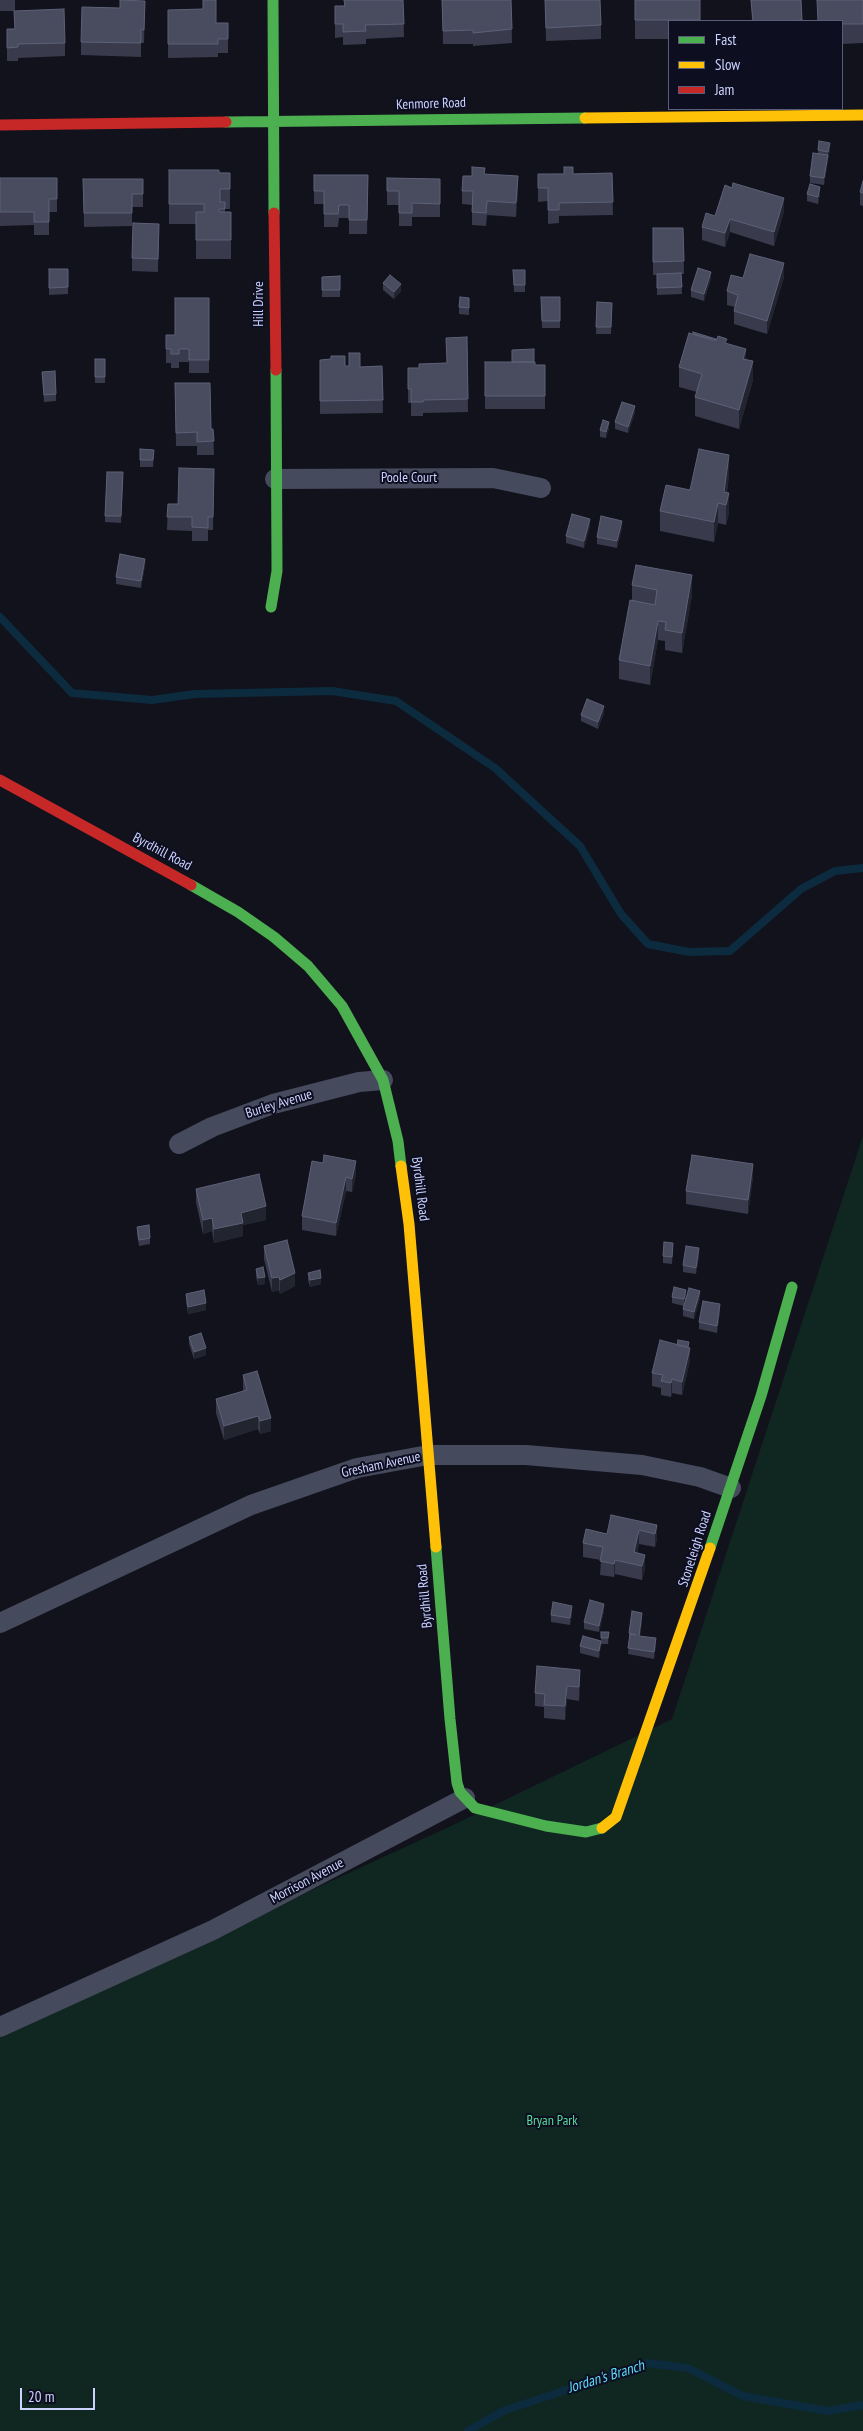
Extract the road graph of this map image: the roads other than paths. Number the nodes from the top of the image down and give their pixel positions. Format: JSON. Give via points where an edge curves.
{"nodes":[{"id":1,"x":273,"y":0,"type":"edge"},
{"id":2,"x":863,"y":115,"type":"edge"},
{"id":3,"x":274,"y":122,"type":"junction"},
{"id":4,"x":0,"y":125,"type":"edge"},
{"id":5,"x":275,"y":479,"type":"junction"},
{"id":6,"x":541,"y":488,"type":"dead end"},
{"id":7,"x":271,"y":607,"type":"dead end"},
{"id":8,"x":0,"y":780,"type":"edge"},
{"id":9,"x":383,"y":1080,"type":"junction"},
{"id":10,"x":179,"y":1144,"type":"dead end"},
{"id":11,"x":792,"y":1287,"type":"dead end"},
{"id":12,"x":428,"y":1456,"type":"junction"},
{"id":13,"x":730,"y":1488,"type":"junction"},
{"id":14,"x":0,"y":1623,"type":"edge"},
{"id":15,"x":465,"y":1798,"type":"junction"},
{"id":16,"x":0,"y":2027,"type":"edge"}],
"edges":[{"from":1,"to":3,"type":"street","name":"Hill Drive"},
{"from":2,"to":3,"type":"street","name":"Kenmore Road"},
{"from":3,"to":4,"type":"street","name":"Kenmore Road"},
{"from":3,"to":5,"type":"street","name":"Hill Drive"},
{"from":5,"to":6,"type":"street","name":"Poole Court","via":[[493,478]]},
{"from":5,"to":7,"type":"street","name":"Hill Drive","via":[[277,571]]},
{"from":8,"to":9,"type":"street","name":"Byrdhill Road","via":[[174,875],[274,937],[308,966],[342,1006]]},
{"from":9,"to":10,"type":"street","name":"Burley Avenue","via":[[358,1082],[273,1104],[212,1126]]},
{"from":9,"to":12,"type":"street","name":"Byrdhill Road","via":[[405,1187]]},
{"from":11,"to":13,"type":"street","name":"Stoneleigh Road","via":[[761,1396]]},
{"from":12,"to":13,"type":"street","name":"Gresham Avenue","via":[[526,1455],[642,1466],[700,1477]]},
{"from":12,"to":14,"type":"street","name":"Gresham Avenue","via":[[356,1468],[251,1505]]},
{"from":12,"to":15,"type":"street","name":"Byrdhill Road","via":[[450,1719],[457,1783]]},
{"from":13,"to":15,"type":"street","name":"Stoneleigh Road","via":[[694,1601],[616,1817],[602,1828],[586,1832],[546,1826],[475,1808]]},
{"from":15,"to":16,"type":"street","name":"Morrison Avenue","via":[[213,1930]]}]}
